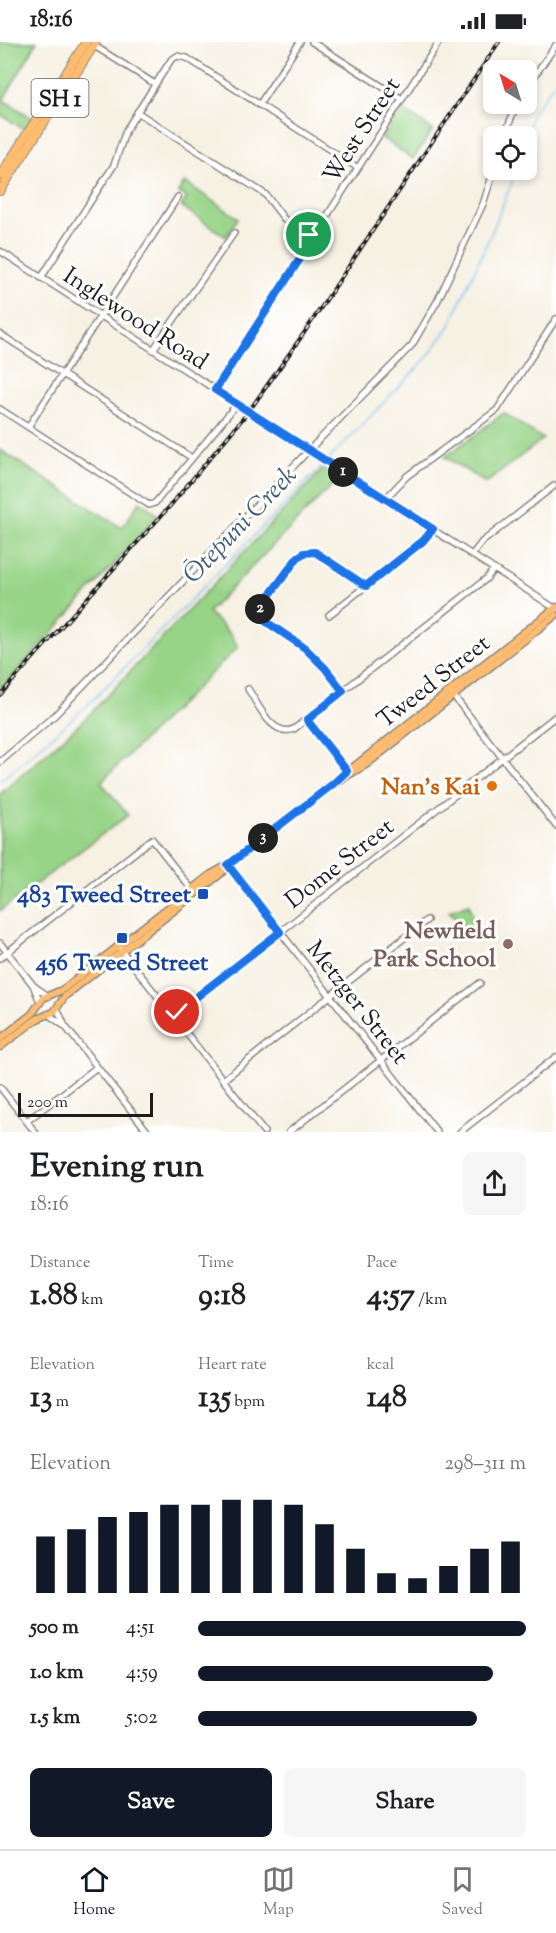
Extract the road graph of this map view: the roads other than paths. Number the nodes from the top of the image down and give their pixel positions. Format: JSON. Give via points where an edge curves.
{"nodes":[{"id":1,"x":300,"y":42,"type":"edge"},
{"id":2,"x":312,"y":42,"type":"edge"},
{"id":3,"x":439,"y":42,"type":"edge"},
{"id":4,"x":92,"y":43,"type":"edge"},
{"id":5,"x":556,"y":45,"type":"edge"},
{"id":6,"x":537,"y":72,"type":"edge"},
{"id":7,"x":155,"y":84,"type":"junction"},
{"id":8,"x":402,"y":99,"type":"junction"},
{"id":9,"x":259,"y":105,"type":"junction"},
{"id":10,"x":137,"y":112,"type":"junction"},
{"id":11,"x":358,"y":168,"type":"junction"},
{"id":12,"x":10,"y":169,"type":"junction"},
{"id":13,"x":0,"y":176,"type":"edge"},
{"id":14,"x":491,"y":180,"type":"edge"},
{"id":15,"x":0,"y":191,"type":"edge"},
{"id":16,"x":178,"y":197,"type":"dead end"},
{"id":17,"x":234,"y":233,"type":"dead end"},
{"id":18,"x":314,"y":237,"type":"junction"},
{"id":19,"x":0,"y":251,"type":"edge"},
{"id":20,"x":41,"y":278,"type":"junction"},
{"id":21,"x":100,"y":316,"type":"junction"},
{"id":22,"x":556,"y":319,"type":"edge"},
{"id":23,"x":0,"y":334,"type":"edge"},
{"id":24,"x":153,"y":350,"type":"junction"},
{"id":25,"x":62,"y":374,"type":"junction"},
{"id":26,"x":215,"y":390,"type":"junction"},
{"id":27,"x":237,"y":404,"type":"junction"},
{"id":28,"x":0,"y":409,"type":"edge"},
{"id":29,"x":28,"y":427,"type":"junction"},
{"id":30,"x":309,"y":450,"type":"junction"},
{"id":31,"x":192,"y":458,"type":"junction"},
{"id":32,"x":554,"y":486,"type":"dead end"},
{"id":33,"x":385,"y":499,"type":"junction"},
{"id":34,"x":433,"y":529,"type":"junction"},
{"id":35,"x":472,"y":555,"type":"junction"},
{"id":36,"x":494,"y":569,"type":"junction"},
{"id":37,"x":366,"y":586,"type":"junction"},
{"id":38,"x":556,"y":610,"type":"edge"},
{"id":39,"x":329,"y":615,"type":"dead end"},
{"id":40,"x":248,"y":689,"type":"dead end"},
{"id":41,"x":343,"y":691,"type":"junction"},
{"id":42,"x":452,"y":693,"type":"junction"},
{"id":43,"x":556,"y":716,"type":"edge"},
{"id":44,"x":307,"y":720,"type":"junction"},
{"id":45,"x":502,"y":758,"type":"junction"},
{"id":46,"x":0,"y":762,"type":"edge"},
{"id":47,"x":349,"y":773,"type":"junction"},
{"id":48,"x":556,"y":826,"type":"edge"},
{"id":49,"x":228,"y":865,"type":"junction"},
{"id":50,"x":193,"y":892,"type":"junction"},
{"id":51,"x":428,"y":920,"type":"dead end"},
{"id":52,"x":280,"y":932,"type":"junction"},
{"id":53,"x":0,"y":943,"type":"edge"},
{"id":54,"x":121,"y":949,"type":"junction"},
{"id":55,"x":7,"y":952,"type":"junction"},
{"id":56,"x":0,"y":958,"type":"edge"},
{"id":57,"x":480,"y":983,"type":"dead end"},
{"id":58,"x":33,"y":985,"type":"junction"},
{"id":59,"x":48,"y":996,"type":"junction"},
{"id":60,"x":331,"y":996,"type":"junction"},
{"id":61,"x":40,"y":1002,"type":"junction"},
{"id":62,"x":57,"y":1007,"type":"junction"},
{"id":63,"x":48,"y":1014,"type":"junction"},
{"id":64,"x":173,"y":1016,"type":"junction"},
{"id":65,"x":66,"y":1027,"type":"junction"},
{"id":66,"x":0,"y":1039,"type":"edge"},
{"id":67,"x":0,"y":1047,"type":"edge"},
{"id":68,"x":556,"y":1057,"type":"edge"},
{"id":69,"x":381,"y":1060,"type":"junction"},
{"id":70,"x":97,"y":1067,"type":"junction"},
{"id":71,"x":223,"y":1080,"type":"junction"},
{"id":72,"x":0,"y":1087,"type":"edge"},
{"id":73,"x":27,"y":1121,"type":"junction"},
{"id":74,"x":35,"y":1132,"type":"edge"},
{"id":75,"x":148,"y":1132,"type":"edge"},
{"id":76,"x":264,"y":1132,"type":"edge"},
{"id":77,"x":290,"y":1132,"type":"edge"},
{"id":78,"x":437,"y":1132,"type":"edge"},
{"id":79,"x":460,"y":1132,"type":"edge"}],
"edges":[{"from":1,"to":9,"type":"street"},
{"from":2,"to":8,"type":"street"},
{"from":3,"to":8,"type":"street","name":"West Street"},
{"from":4,"to":7,"type":"street"},
{"from":4,"to":12,"type":"highway","number":"SH 1"},
{"from":5,"to":6,"type":"street"},
{"from":7,"to":9,"type":"street","via":[[171,60],[177,56],[187,58]]},
{"from":7,"to":10,"type":"street"},
{"from":8,"to":11,"type":"street","name":"West Street"},
{"from":9,"to":11,"type":"street"},
{"from":10,"to":18,"type":"street","via":[[265,194],[285,220]]},
{"from":10,"to":20,"type":"street","via":[[123,134],[114,165]]},
{"from":11,"to":18,"type":"street","name":"West Street"},
{"from":12,"to":13,"type":"highway","number":"SH 1"},
{"from":12,"to":15,"type":"highway","number":"SH 1"},
{"from":14,"to":30,"type":"street","via":[[438,300],[412,345]]},
{"from":16,"to":21,"type":"street"},
{"from":17,"to":24,"type":"street"},
{"from":18,"to":26,"type":"street","name":"West Street"},
{"from":19,"to":20,"type":"street","name":"Inglewood Road"},
{"from":20,"to":21,"type":"street","name":"Inglewood Road"},
{"from":21,"to":24,"type":"street","name":"Inglewood Road"},
{"from":21,"to":25,"type":"street"},
{"from":22,"to":33,"type":"street","via":[[497,410],[407,476]]},
{"from":23,"to":25,"type":"street"},
{"from":24,"to":26,"type":"street","name":"Inglewood Road"},
{"from":25,"to":29,"type":"street"},
{"from":25,"to":31,"type":"street"},
{"from":26,"to":27,"type":"street","name":"Inglewood Road"},
{"from":27,"to":30,"type":"street","name":"Inglewood Road"},
{"from":27,"to":31,"type":"street"},
{"from":28,"to":29,"type":"street"},
{"from":29,"to":31,"type":"street","via":[[147,504],[155,503]]},
{"from":30,"to":33,"type":"street","name":"Inglewood Road"},
{"from":30,"to":46,"type":"street","via":[[55,715]]},
{"from":32,"to":35,"type":"street","via":[[482,542]]},
{"from":33,"to":34,"type":"street","name":"Inglewood Road"},
{"from":34,"to":35,"type":"street","name":"Inglewood Road"},
{"from":34,"to":37,"type":"street"},
{"from":35,"to":36,"type":"street","name":"Inglewood Road"},
{"from":36,"to":38,"type":"street","name":"Inglewood Road"},
{"from":36,"to":41,"type":"street"},
{"from":37,"to":39,"type":"street"},
{"from":37,"to":41,"type":"street","via":[[310,551],[298,557],[260,610],[265,622],[305,648]]},
{"from":38,"to":42,"type":"main road","name":"Tweed Street"},
{"from":40,"to":44,"type":"street","via":[[280,730],[294,729]]},
{"from":41,"to":44,"type":"street"},
{"from":42,"to":45,"type":"street"},
{"from":42,"to":47,"type":"main road","name":"Tweed Street"},
{"from":43,"to":45,"type":"street","name":"Dome Street"},
{"from":44,"to":47,"type":"street"},
{"from":45,"to":48,"type":"street"},
{"from":45,"to":52,"type":"street","name":"Dome Street"},
{"from":47,"to":49,"type":"main road","name":"Tweed Street"},
{"from":49,"to":50,"type":"main road","name":"Tweed Street"},
{"from":49,"to":52,"type":"street","name":"Metzger Street"},
{"from":50,"to":54,"type":"main road","name":"Tweed Street"},
{"from":50,"to":55,"type":"street","via":[[152,839]]},
{"from":51,"to":60,"type":"street"},
{"from":52,"to":60,"type":"street","name":"Metzger Street"},
{"from":52,"to":64,"type":"street","name":"Dome Street"},
{"from":53,"to":55,"type":"street"},
{"from":54,"to":59,"type":"main road","name":"Tweed Street"},
{"from":54,"to":62,"type":"main road","name":"Tweed Street"},
{"from":54,"to":64,"type":"street"},
{"from":55,"to":56,"type":"street"},
{"from":55,"to":58,"type":"street"},
{"from":57,"to":69,"type":"street"},
{"from":58,"to":59,"type":"street"},
{"from":58,"to":61,"type":"street"},
{"from":59,"to":61,"type":"main road"},
{"from":59,"to":62,"type":"main road","via":[[55,999]]},
{"from":60,"to":69,"type":"street","name":"Metzger Street"},
{"from":60,"to":71,"type":"street"},
{"from":61,"to":63,"type":"main road","via":[[41,1010]]},
{"from":61,"to":66,"type":"main road","via":[[32,1014]]},
{"from":62,"to":63,"type":"main road"},
{"from":62,"to":65,"type":"street"},
{"from":63,"to":65,"type":"street"},
{"from":63,"to":67,"type":"main road"},
{"from":64,"to":71,"type":"street"},
{"from":65,"to":70,"type":"street"},
{"from":68,"to":79,"type":"street"},
{"from":69,"to":77,"type":"street"},
{"from":69,"to":78,"type":"street","name":"Metzger Street"},
{"from":70,"to":73,"type":"street"},
{"from":70,"to":75,"type":"street"},
{"from":71,"to":76,"type":"street"},
{"from":72,"to":73,"type":"street"},
{"from":73,"to":74,"type":"street"}]}
